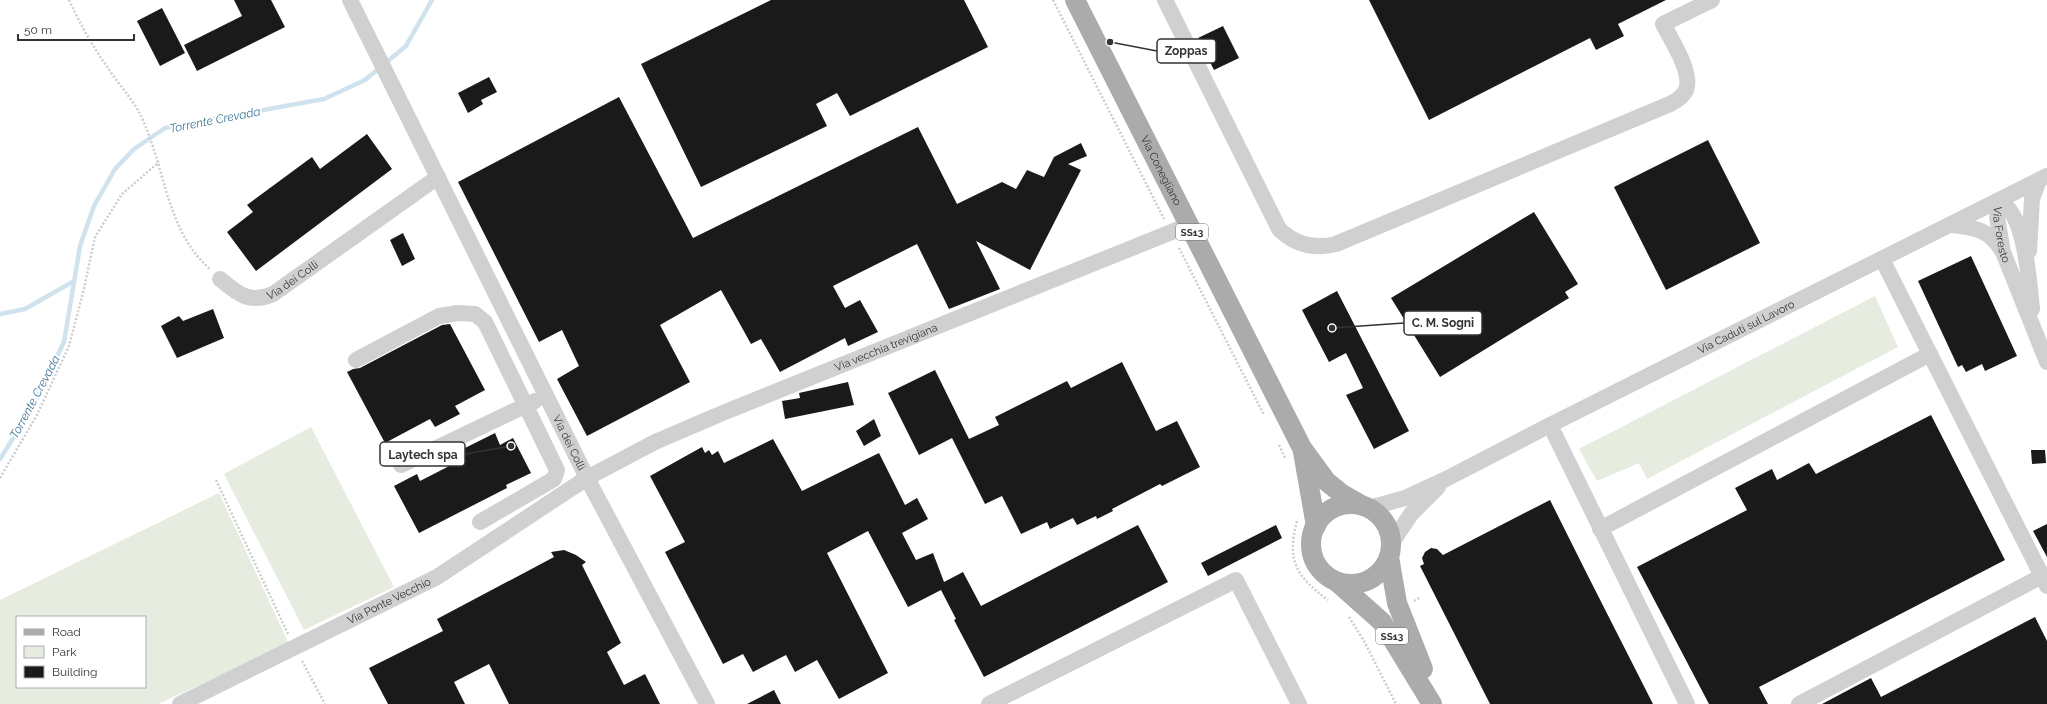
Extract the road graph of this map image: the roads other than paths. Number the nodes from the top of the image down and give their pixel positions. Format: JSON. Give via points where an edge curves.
{"nodes":[{"id":1,"x":350,"y":0,"type":"edge"},
{"id":2,"x":1075,"y":0,"type":"edge"},
{"id":3,"x":1166,"y":0,"type":"edge"},
{"id":4,"x":1712,"y":0,"type":"edge"},
{"id":5,"x":438,"y":177,"type":"junction"},
{"id":6,"x":2043,"y":178,"type":"edge"},
{"id":7,"x":1999,"y":201,"type":"junction"},
{"id":8,"x":1188,"y":225,"type":"junction"},
{"id":9,"x":1951,"y":225,"type":"junction"},
{"id":10,"x":2003,"y":252,"type":"junction"},
{"id":11,"x":1882,"y":259,"type":"junction"},
{"id":12,"x":2028,"y":273,"type":"junction"},
{"id":13,"x":220,"y":279,"type":"road end"},
{"id":14,"x":2035,"y":329,"type":"junction"},
{"id":15,"x":1930,"y":354,"type":"junction"},
{"id":16,"x":356,"y":360,"type":"dead end"},
{"id":17,"x":2047,"y":362,"type":"edge"},
{"id":18,"x":545,"y":395,"type":"junction"},
{"id":19,"x":525,"y":405,"type":"junction"},
{"id":20,"x":1550,"y":425,"type":"junction"},
{"id":21,"x":1302,"y":448,"type":"junction"},
{"id":22,"x":401,"y":465,"type":"dead end"},
{"id":23,"x":587,"y":478,"type":"junction"},
{"id":24,"x":1446,"y":479,"type":"junction"},
{"id":25,"x":1365,"y":507,"type":"junction"},
{"id":26,"x":480,"y":522,"type":"dead end"},
{"id":27,"x":1316,"y":526,"type":"junction"},
{"id":28,"x":1600,"y":529,"type":"junction"},
{"id":29,"x":1390,"y":550,"type":"junction"},
{"id":30,"x":1336,"y":581,"type":"junction"},
{"id":31,"x":2044,"y":581,"type":"edge"},
{"id":32,"x":180,"y":704,"type":"edge"},
{"id":33,"x":707,"y":704,"type":"edge"},
{"id":34,"x":989,"y":704,"type":"edge"},
{"id":35,"x":1299,"y":704,"type":"edge"},
{"id":36,"x":1432,"y":704,"type":"edge"},
{"id":37,"x":1436,"y":704,"type":"edge"},
{"id":38,"x":1687,"y":704,"type":"edge"},
{"id":39,"x":1799,"y":704,"type":"edge"}],
"edges":[{"from":1,"to":5,"type":"street","name":"Via dei Colli"},
{"from":2,"to":8,"type":"main road","name":"Via Conegliano","number":"SS13"},
{"from":3,"to":4,"type":"street","via":[[1279,229],[1295,241],[1317,247],[1336,244],[1670,104],[1683,94],[1688,81],[1686,70],[1663,24]]},
{"from":5,"to":13,"type":"street","name":"Via dei Colli","via":[[273,294],[255,298],[241,296]]},
{"from":5,"to":18,"type":"street","name":"Via dei Colli"},
{"from":6,"to":7,"type":"street","name":"Via Caduti sul Lavoro"},
{"from":6,"to":12,"type":"street","via":[[2032,199]]},
{"from":7,"to":9,"type":"street","name":"Via Caduti sul Lavoro"},
{"from":7,"to":10,"type":"street","name":"Via Foresto","via":[[1997,217]]},
{"from":7,"to":12,"type":"street","name":"Via Foresto","via":[[2006,204],[2017,223]]},
{"from":8,"to":21,"type":"main road","name":"Via Conegliano","number":"SS13"},
{"from":8,"to":23,"type":"street","name":"Via vecchia trevigiana","via":[[725,412],[655,442]]},
{"from":9,"to":10,"type":"street","via":[[1981,230],[1996,241]]},
{"from":9,"to":11,"type":"street","name":"Via Caduti sul Lavoro"},
{"from":10,"to":14,"type":"street","name":"Via Foresto"},
{"from":11,"to":15,"type":"street"},
{"from":11,"to":20,"type":"street","name":"Via Caduti sul Lavoro"},
{"from":12,"to":14,"type":"street","name":"Via Foresto"},
{"from":14,"to":17,"type":"street","name":"Via Foresto"},
{"from":15,"to":28,"type":"street"},
{"from":15,"to":31,"type":"street"},
{"from":16,"to":19,"type":"street","via":[[439,316],[475,314],[485,322]]},
{"from":18,"to":19,"type":"street"},
{"from":18,"to":23,"type":"street","name":"Via dei Colli"},
{"from":19,"to":22,"type":"street"},
{"from":19,"to":26,"type":"street","via":[[557,470],[554,479]]},
{"from":20,"to":24,"type":"street","name":"Via Caduti sul Lavoro"},
{"from":20,"to":28,"type":"street"},
{"from":21,"to":25,"type":"main road","name":"Via Conegliano","number":"SS13","via":[[1326,481]]},
{"from":21,"to":27,"type":"main road","name":"Via Conegliano","number":"SS13"},
{"from":23,"to":32,"type":"street","name":"Via Ponte Vecchio","via":[[438,577]]},
{"from":23,"to":33,"type":"street","name":"Via dei Colli"},
{"from":24,"to":25,"type":"street","name":"Via Caduti sul Lavoro","via":[[1405,498]]},
{"from":24,"to":29,"type":"street","name":"Via Caduti sul Lavoro","via":[[1411,514]]},
{"from":25,"to":27,"type":"main road","via":[[1348,504],[1335,508],[1324,515]]},
{"from":25,"to":29,"type":"main road","via":[[1378,514],[1385,523]]},
{"from":27,"to":30,"type":"main road","via":[[1312,538],[1316,564]]},
{"from":28,"to":38,"type":"street"},
{"from":29,"to":30,"type":"main road","via":[[1383,568],[1373,577],[1361,583],[1348,584]]},
{"from":29,"to":37,"type":"main road","number":"SS13","via":[[1397,603]]},
{"from":30,"to":36,"type":"main road","number":"SS13","via":[[1382,622]]},
{"from":31,"to":39,"type":"street"},
{"from":34,"to":35,"type":"street","via":[[1236,580]]}]}
